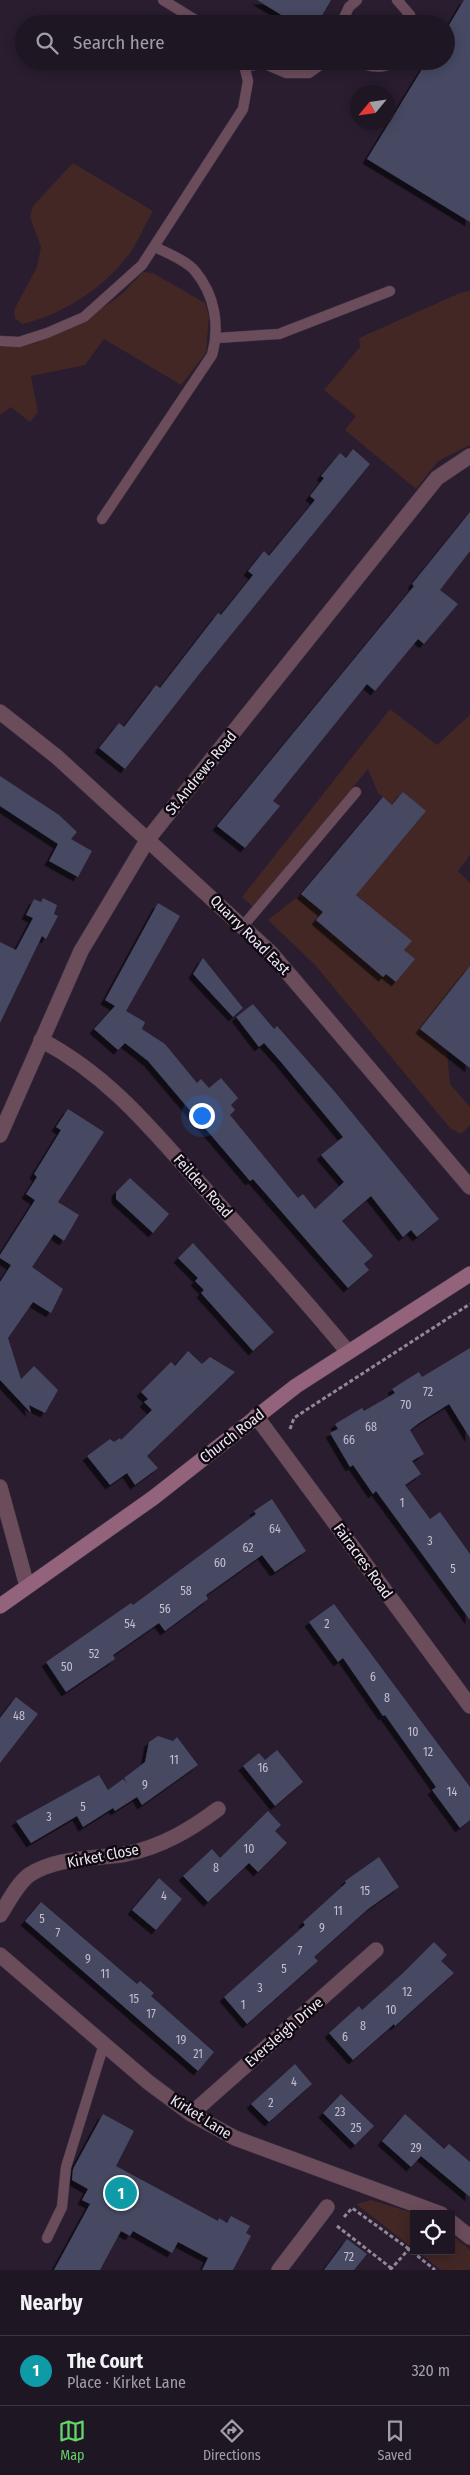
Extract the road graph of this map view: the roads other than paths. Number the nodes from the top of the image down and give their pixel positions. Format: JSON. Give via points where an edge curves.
{"nodes":[{"id":1,"x":163,"y":0,"type":"edge"},
{"id":2,"x":357,"y":0,"type":"edge"},
{"id":3,"x":396,"y":0,"type":"edge"},
{"id":4,"x":187,"y":15,"type":"edge"},
{"id":5,"x":345,"y":15,"type":"edge"},
{"id":6,"x":410,"y":15,"type":"edge"},
{"id":7,"x":245,"y":70,"type":"edge"},
{"id":8,"x":279,"y":70,"type":"edge"},
{"id":9,"x":313,"y":70,"type":"edge"},
{"id":10,"x":155,"y":247,"type":"junction"},
{"id":11,"x":390,"y":291,"type":"dead end"},
{"id":12,"x":217,"y":338,"type":"junction"},
{"id":13,"x":0,"y":341,"type":"edge"},
{"id":14,"x":470,"y":456,"type":"edge"},
{"id":15,"x":102,"y":519,"type":"dead end"},
{"id":16,"x":0,"y":712,"type":"edge"},
{"id":17,"x":356,"y":792,"type":"dead end"},
{"id":18,"x":148,"y":839,"type":"junction"},
{"id":19,"x":243,"y":926,"type":"junction"},
{"id":20,"x":41,"y":1040,"type":"junction"},
{"id":21,"x":0,"y":1135,"type":"edge"},
{"id":22,"x":470,"y":1187,"type":"edge"},
{"id":23,"x":470,"y":1274,"type":"edge"},
{"id":24,"x":348,"y":1352,"type":"junction"},
{"id":25,"x":256,"y":1416,"type":"junction"},
{"id":26,"x":0,"y":1487,"type":"edge"},
{"id":27,"x":27,"y":1586,"type":"junction"},
{"id":28,"x":0,"y":1606,"type":"edge"},
{"id":29,"x":470,"y":1706,"type":"edge"},
{"id":30,"x":218,"y":1810,"type":"dead end"},
{"id":31,"x":0,"y":1915,"type":"edge"},
{"id":32,"x":376,"y":1950,"type":"dead end"},
{"id":33,"x":0,"y":1955,"type":"edge"},
{"id":34,"x":104,"y":2044,"type":"junction"},
{"id":35,"x":191,"y":2114,"type":"junction"},
{"id":36,"x":328,"y":2207,"type":"dead end"},
{"id":37,"x":430,"y":2210,"type":"edge"},
{"id":38,"x":455,"y":2225,"type":"edge"},
{"id":39,"x":469,"y":2234,"type":"edge"},
{"id":40,"x":47,"y":2238,"type":"dead end"},
{"id":41,"x":279,"y":2270,"type":"edge"}],
"edges":[{"from":1,"to":4,"type":"lane"},
{"from":2,"to":5,"type":"lane"},
{"from":3,"to":6,"type":"lane"},
{"from":7,"to":10,"type":"lane","via":[[248,81],[243,109]]},
{"from":8,"to":9,"type":"lane","via":[[309,73]]},
{"from":10,"to":12,"type":"lane","via":[[194,270],[214,303]]},
{"from":10,"to":13,"type":"lane","via":[[142,265],[84,316],[19,342]]},
{"from":11,"to":12,"type":"lane","via":[[279,334]]},
{"from":12,"to":15,"type":"lane","via":[[212,355]]},
{"from":14,"to":18,"type":"street","name":"St Andrews Road","via":[[437,478]]},
{"from":16,"to":18,"type":"street","name":"Quarry Road East","via":[[57,757]]},
{"from":17,"to":19,"type":"lane"},
{"from":18,"to":19,"type":"street","name":"Quarry Road East"},
{"from":18,"to":20,"type":"street","name":"St Andrews Road","via":[[81,951]]},
{"from":19,"to":22,"type":"street","name":"Quarry Road East","via":[[271,953]]},
{"from":20,"to":21,"type":"street","name":"St Andrews Road"},
{"from":20,"to":24,"type":"street","name":"Feilden Road","via":[[65,1052],[115,1091],[301,1295]]},
{"from":23,"to":24,"type":"main road","name":"Church Road"},
{"from":24,"to":25,"type":"main road","name":"Church Road"},
{"from":25,"to":27,"type":"main road","name":"Church Road","via":[[153,1498]]},
{"from":25,"to":29,"type":"street","name":"Fairacres Road"},
{"from":26,"to":27,"type":"street"},
{"from":27,"to":28,"type":"main road","name":"Church Road"},
{"from":30,"to":31,"type":"street","name":"Kirket Close","via":[[190,1830],[160,1844],[127,1853],[81,1859],[29,1876]]},
{"from":32,"to":35,"type":"street","name":"Eversleigh Drive"},
{"from":33,"to":34,"type":"street","name":"Kirket Lane"},
{"from":34,"to":35,"type":"street","name":"Kirket Lane"},
{"from":34,"to":40,"type":"lane","via":[[66,2167],[62,2207]]},
{"from":35,"to":37,"type":"street","name":"Kirket Lane","via":[[235,2138]]},
{"from":36,"to":41,"type":"street"},
{"from":38,"to":39,"type":"street"}]}
